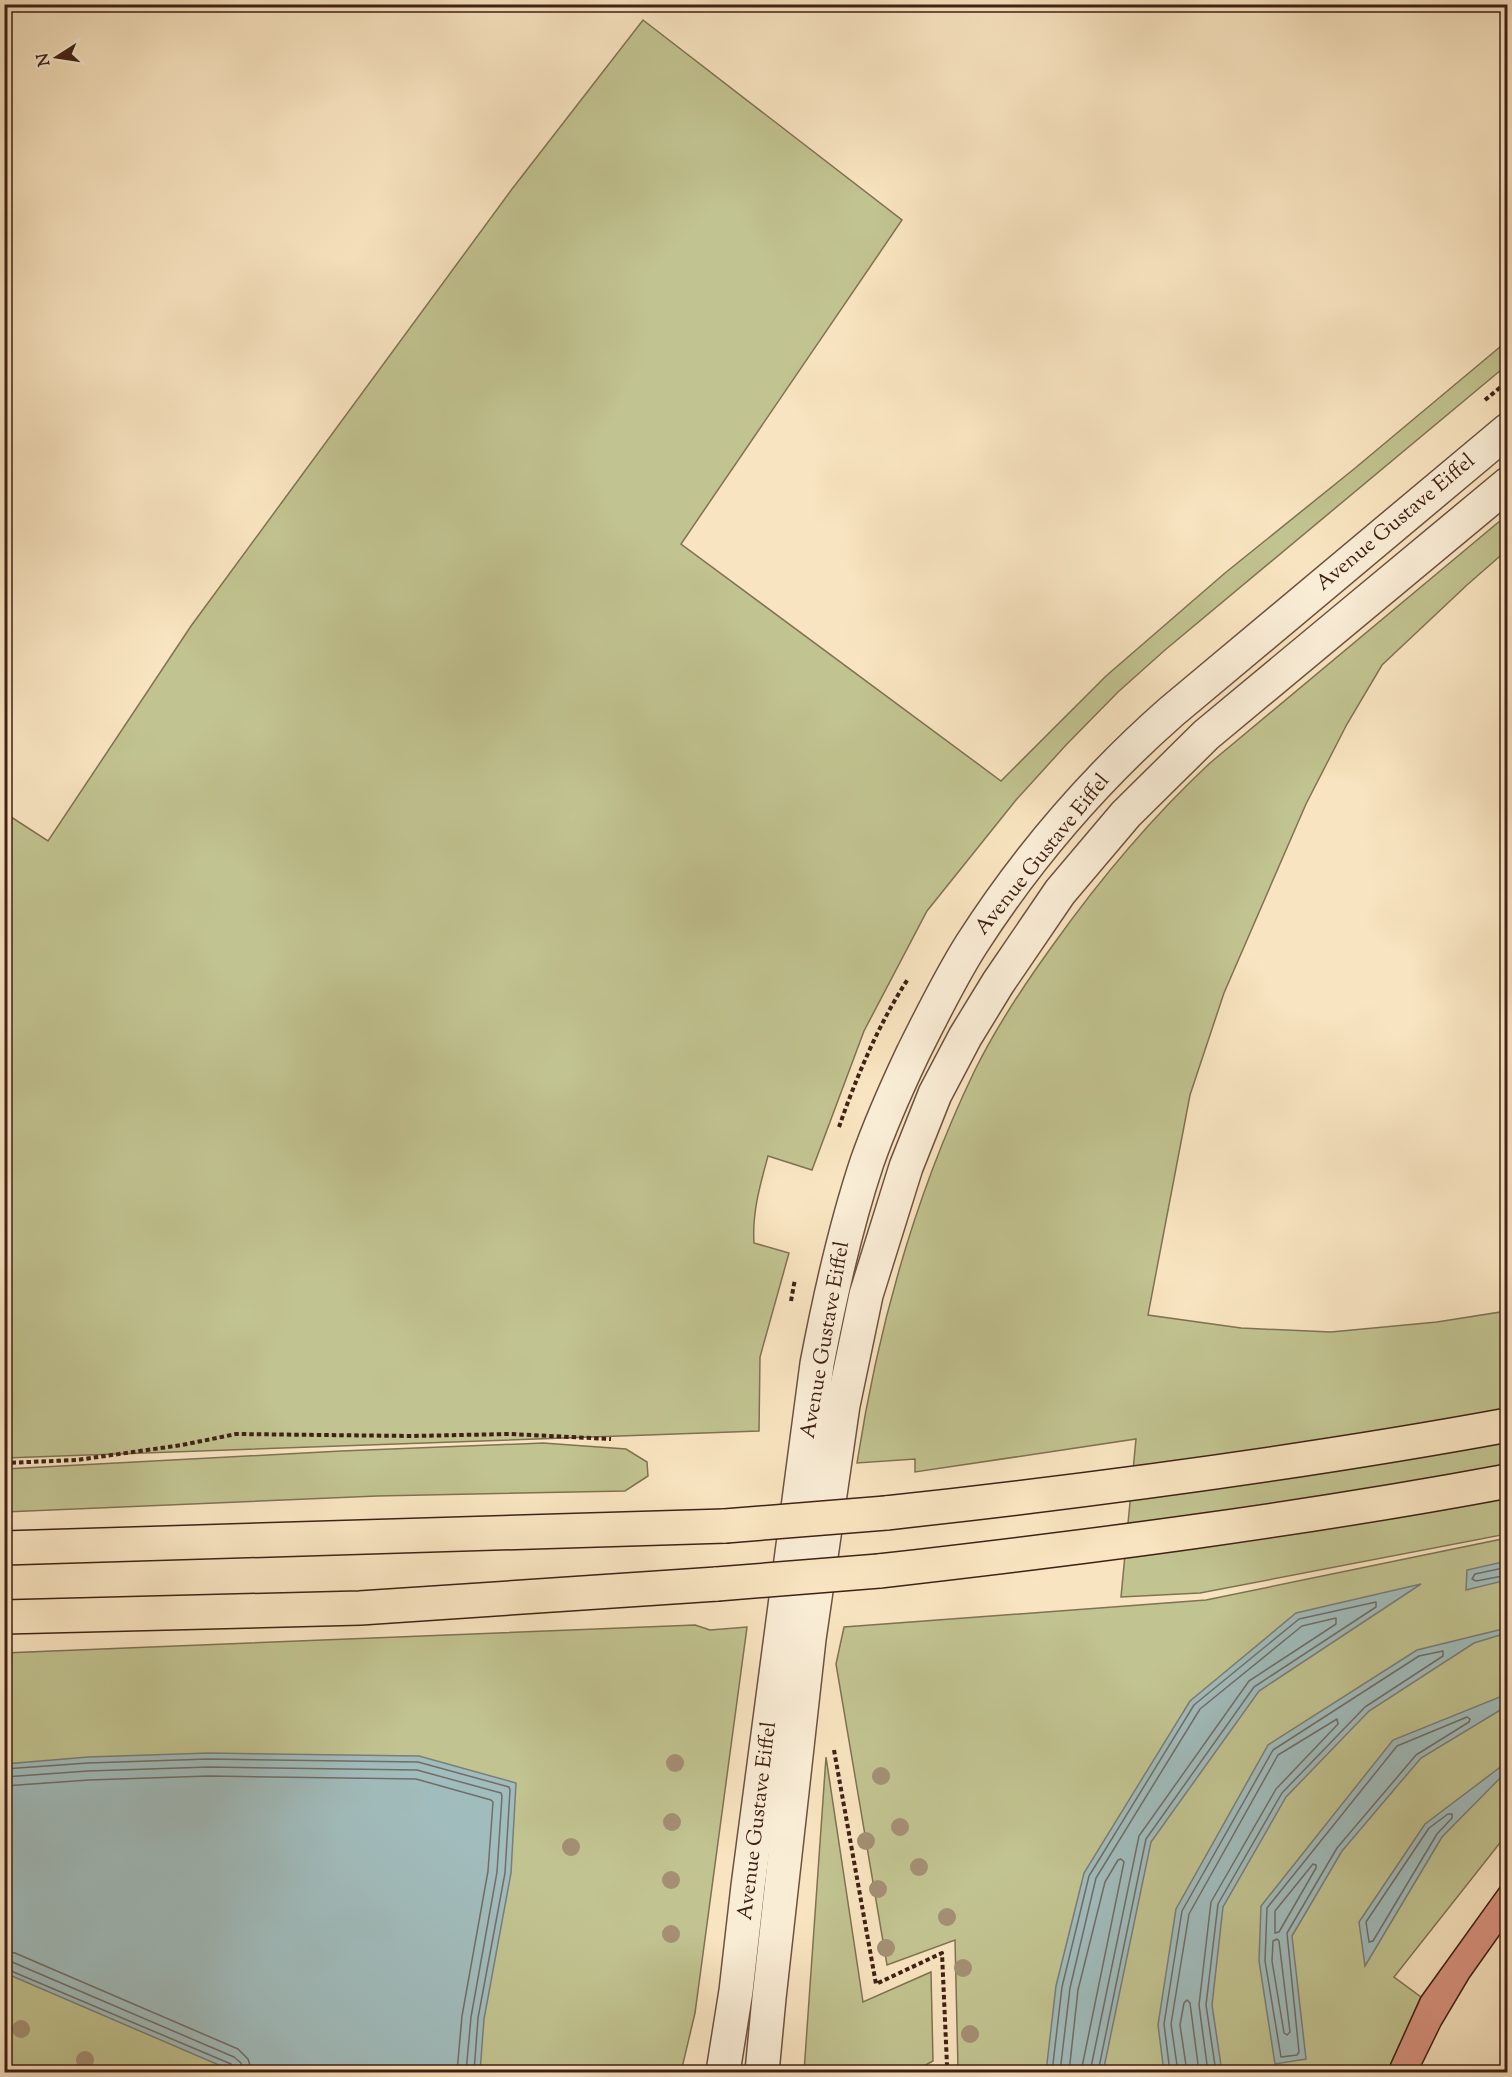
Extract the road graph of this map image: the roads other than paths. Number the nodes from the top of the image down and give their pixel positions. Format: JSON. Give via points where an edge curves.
{"nodes":[{"id":1,"x":1508,"y":430,"type":"edge"},
{"id":2,"x":1508,"y":483,"type":"edge"},
{"id":3,"x":1508,"y":1425,"type":"edge"},
{"id":4,"x":1508,"y":1481,"type":"edge"},
{"id":5,"x":4,"y":1548,"type":"edge"},
{"id":6,"x":4,"y":1617,"type":"edge"},
{"id":7,"x":723,"y":2073,"type":"edge"},
{"id":8,"x":762,"y":2073,"type":"edge"}],
"edges":[{"from":1,"to":7,"type":"street","name":"Avenue Gustave Eiffel","via":[[1134,744],[1008,891],[970,946],[894,1092],[846,1228],[817,1364]]},
{"from":2,"to":8,"type":"street","name":"Avenue Gustave Eiffel","via":[[1206,735],[1126,814],[1060,892],[1010,965],[965,1037],[936,1094],[906,1167],[866,1295],[843,1406],[809,1639]]},
{"from":3,"to":5,"type":"highway","bridge":true,"via":[[1216,1474],[886,1513],[725,1526]]},
{"from":4,"to":6,"type":"highway","bridge":true,"via":[[1228,1527],[879,1571],[360,1608]]}]}
